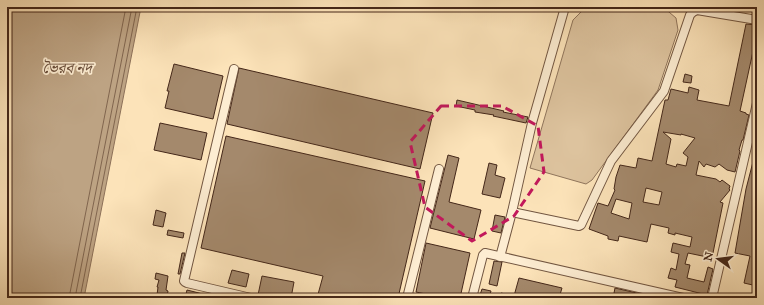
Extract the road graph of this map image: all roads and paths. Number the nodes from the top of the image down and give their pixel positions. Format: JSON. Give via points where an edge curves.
{"nodes":[{"id":1,"x":565,"y":7,"type":"edge"},
{"id":2,"x":757,"y":20,"type":"edge"},
{"id":3,"x":234,"y":69,"type":"dead end"},
{"id":4,"x":757,"y":102,"type":"edge"},
{"id":5,"x":439,"y":169,"type":"dead end"},
{"id":6,"x":512,"y":212,"type":"junction"},
{"id":7,"x":500,"y":257,"type":"junction"},
{"id":8,"x":251,"y":298,"type":"edge"},
{"id":9,"x":408,"y":298,"type":"edge"},
{"id":10,"x":472,"y":298,"type":"edge"},
{"id":11,"x":683,"y":298,"type":"edge"},
{"id":12,"x":712,"y":298,"type":"edge"}],
"edges":[{"from":1,"to":6,"type":"lane","via":[[532,123]]},
{"from":2,"to":6,"type":"lane","via":[[697,10],[690,15],[664,91],[610,161],[581,225]]},
{"from":3,"to":8,"type":"lane","via":[[184,282]]},
{"from":4,"to":12,"type":"lane"},
{"from":5,"to":9,"type":"lane"},
{"from":6,"to":7,"type":"lane"},
{"from":7,"to":10,"type":"lane","via":[[484,254]]},
{"from":7,"to":11,"type":"lane"}]}
